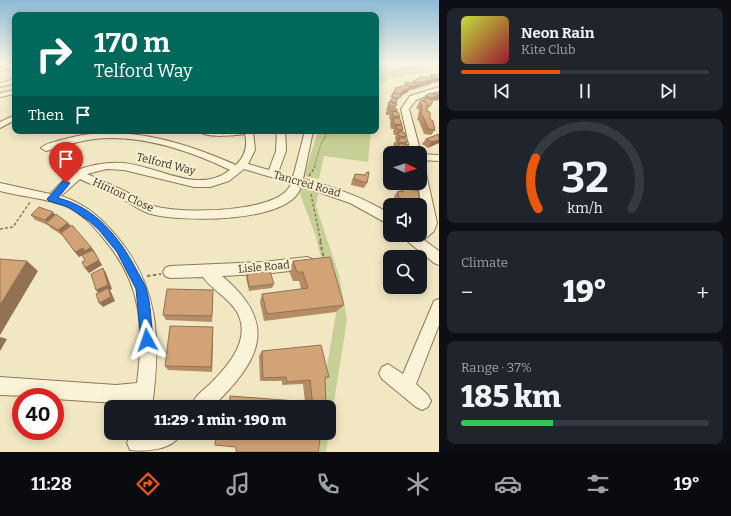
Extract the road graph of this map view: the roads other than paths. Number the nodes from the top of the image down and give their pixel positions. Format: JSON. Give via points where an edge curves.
{"nodes":[{"id":1,"x":439,"y":89,"type":"edge"},
{"id":2,"x":12,"y":93,"type":"edge"},
{"id":3,"x":0,"y":95,"type":"edge"},
{"id":4,"x":12,"y":119,"type":"edge"},
{"id":5,"x":0,"y":125,"type":"edge"},
{"id":6,"x":249,"y":134,"type":"edge"},
{"id":7,"x":280,"y":134,"type":"edge"},
{"id":8,"x":309,"y":134,"type":"edge"},
{"id":9,"x":414,"y":146,"type":"edge"},
{"id":10,"x":46,"y":148,"type":"dead end"},
{"id":11,"x":427,"y":157,"type":"edge"},
{"id":12,"x":439,"y":158,"type":"edge"},
{"id":13,"x":240,"y":168,"type":"junction"},
{"id":14,"x":77,"y":174,"type":"junction"},
{"id":15,"x":272,"y":175,"type":"junction"},
{"id":16,"x":303,"y":181,"type":"junction"},
{"id":17,"x":0,"y":187,"type":"edge"},
{"id":18,"x":52,"y":199,"type":"junction"},
{"id":19,"x":427,"y":203,"type":"edge"},
{"id":20,"x":383,"y":216,"type":"edge"},
{"id":21,"x":427,"y":230,"type":"edge"},
{"id":22,"x":418,"y":242,"type":"edge"},
{"id":23,"x":439,"y":259,"type":"edge"},
{"id":24,"x":321,"y":261,"type":"edge"},
{"id":25,"x":208,"y":270,"type":"junction"},
{"id":26,"x":170,"y":272,"type":"dead end"},
{"id":27,"x":439,"y":306,"type":"edge"},
{"id":28,"x":388,"y":373,"type":"dead end"},
{"id":29,"x":0,"y":386,"type":"edge"},
{"id":30,"x":406,"y":387,"type":"junction"},
{"id":31,"x":144,"y":399,"type":"edge"},
{"id":32,"x":206,"y":400,"type":"edge"},
{"id":33,"x":422,"y":401,"type":"dead end"},
{"id":34,"x":162,"y":440,"type":"edge"},
{"id":35,"x":137,"y":443,"type":"edge"}],
"edges":[{"from":1,"to":9,"type":"street","via":[[413,98],[405,109]]},
{"from":2,"to":3,"type":"street"},
{"from":4,"to":5,"type":"street"},
{"from":6,"to":13,"type":"street","name":"Telford Way","via":[[252,148]]},
{"from":7,"to":15,"type":"street","via":[[280,151]]},
{"from":8,"to":16,"type":"street","name":"Hinton Close"},
{"from":10,"to":13,"type":"street","name":"Tancred Road","via":[[64,141],[113,134],[192,150]]},
{"from":11,"to":12,"type":"street"},
{"from":13,"to":14,"type":"street","name":"Telford Way","via":[[222,181],[200,185],[116,166],[91,169]]},
{"from":13,"to":15,"type":"street","name":"Tancred Road"},
{"from":14,"to":16,"type":"street","name":"Hinton Close","via":[[150,210],[188,216],[256,209],[284,200]]},
{"from":14,"to":18,"type":"street","name":"Telford Way"},
{"from":15,"to":16,"type":"street","name":"Tancred Road"},
{"from":16,"to":20,"type":"street","name":"Tancred Road","via":[[359,201]]},
{"from":17,"to":18,"type":"street"},
{"from":18,"to":31,"type":"street","via":[[71,204],[102,227],[120,249],[136,278],[141,289],[147,340]]},
{"from":19,"to":21,"type":"street","via":[[431,223]]},
{"from":22,"to":23,"type":"street"},
{"from":24,"to":25,"type":"street","name":"Lisle Road","via":[[263,268]]},
{"from":25,"to":26,"type":"street","name":"Lisle Road"},
{"from":25,"to":32,"type":"street","via":[[209,274],[242,306],[250,322],[251,332],[238,365]]},
{"from":27,"to":30,"type":"street"},
{"from":28,"to":30,"type":"street"},
{"from":29,"to":31,"type":"street","via":[[116,394]]},
{"from":30,"to":33,"type":"street"},
{"from":34,"to":35,"type":"street","via":[[151,444]]}]}
